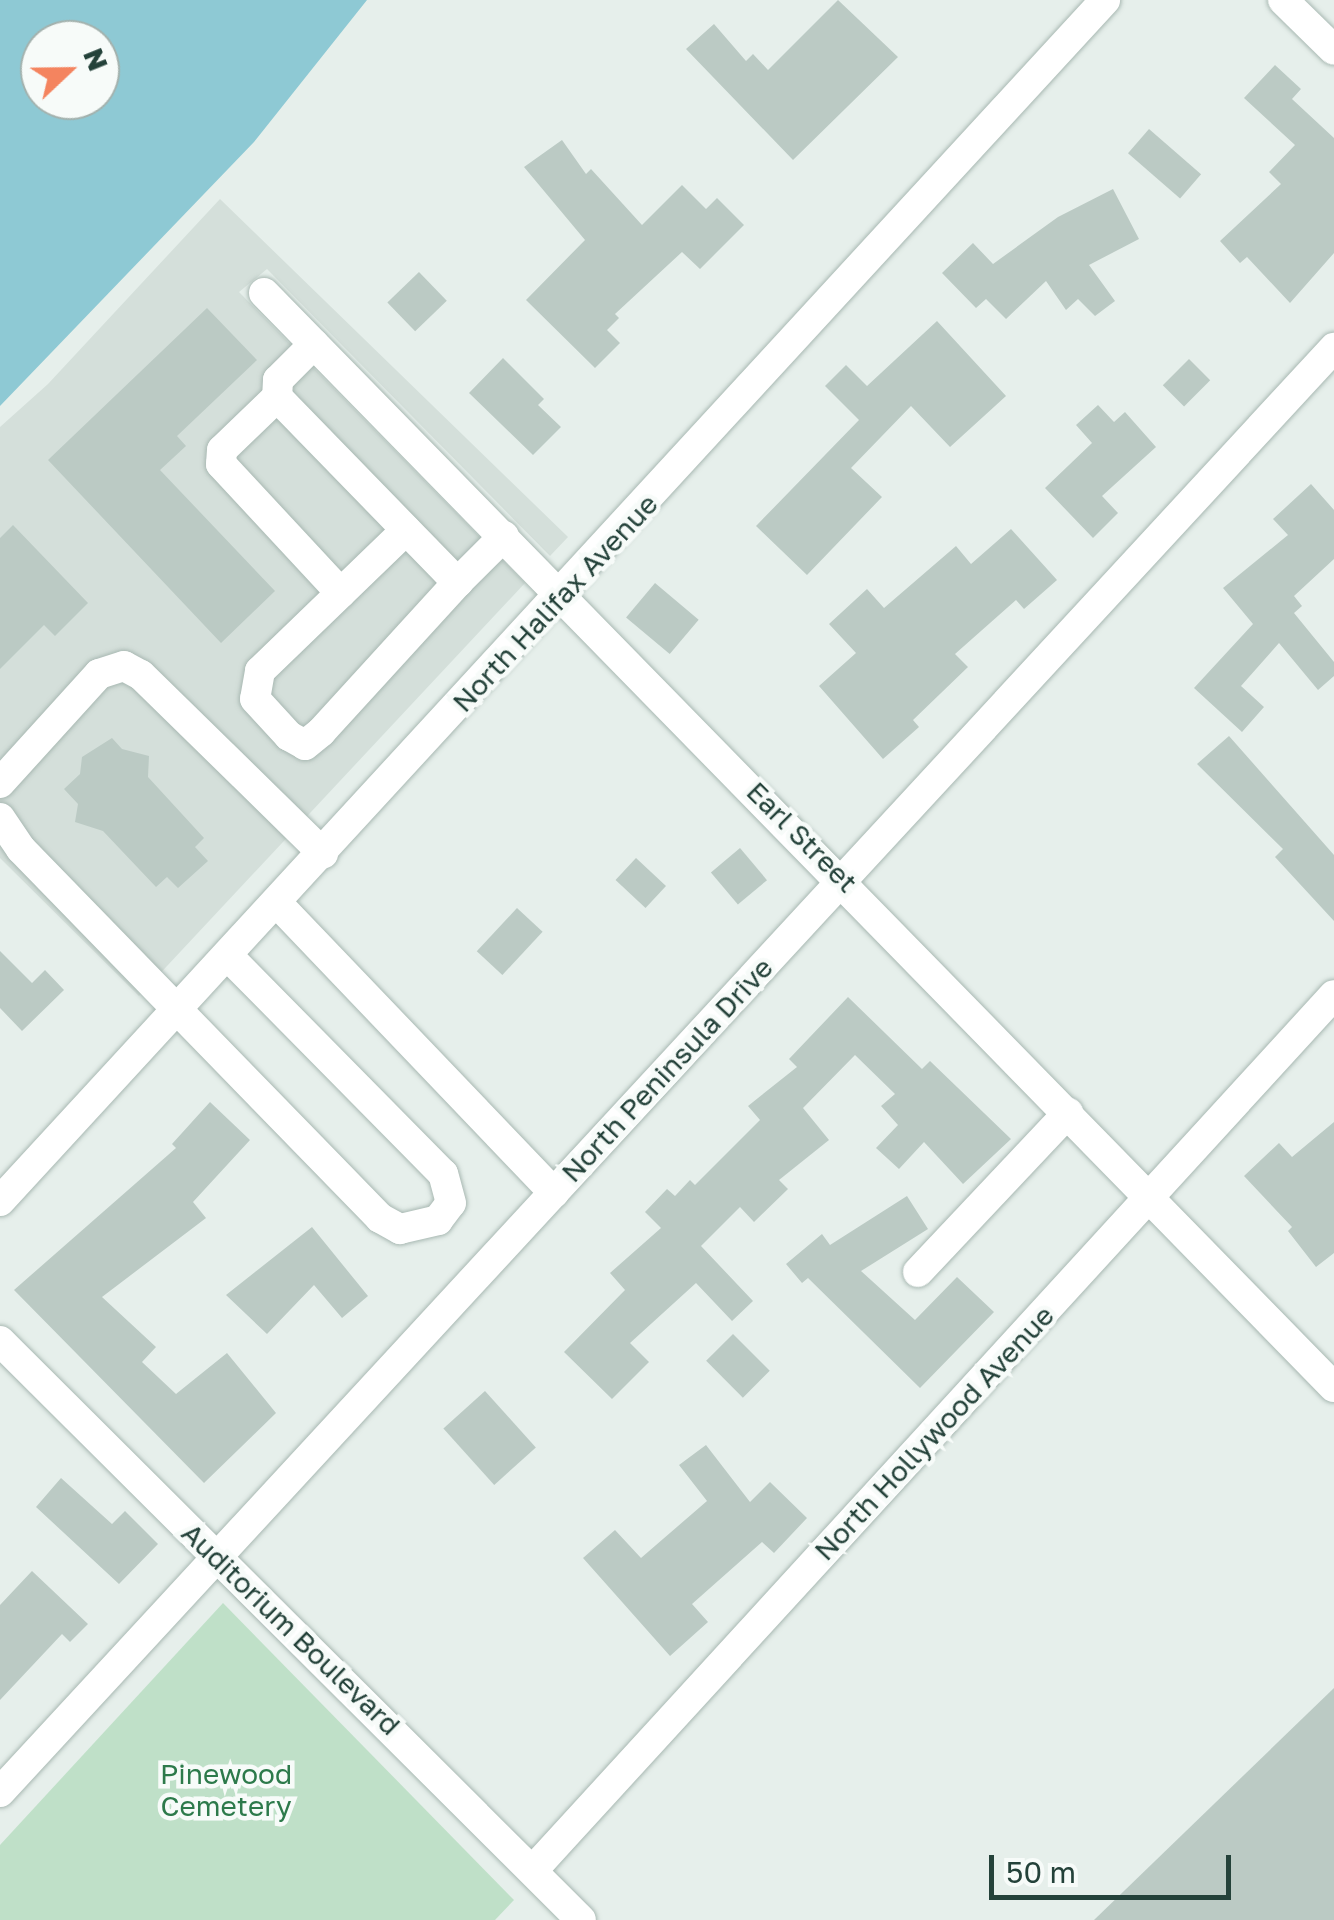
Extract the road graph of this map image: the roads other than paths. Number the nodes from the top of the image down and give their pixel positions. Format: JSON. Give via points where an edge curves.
{"nodes":[{"id":1,"x":1282,"y":0,"type":"edge"},
{"id":2,"x":1099,"y":2,"type":"edge"},
{"id":3,"x":1334,"y":50,"type":"edge"},
{"id":4,"x":264,"y":293,"type":"dead end"},
{"id":5,"x":314,"y":344,"type":"junction"},
{"id":6,"x":1334,"y":348,"type":"edge"},
{"id":7,"x":277,"y":398,"type":"junction"},
{"id":8,"x":406,"y":530,"type":"junction"},
{"id":9,"x":504,"y":536,"type":"junction"},
{"id":10,"x":458,"y":582,"type":"junction"},
{"id":11,"x":341,"y":593,"type":"junction"},
{"id":12,"x":563,"y":595,"type":"junction"},
{"id":13,"x":0,"y":783,"type":"edge"},
{"id":14,"x":0,"y":818,"type":"edge"},
{"id":15,"x":323,"y":853,"type":"junction"},
{"id":16,"x":844,"y":879,"type":"junction"},
{"id":17,"x":277,"y":903,"type":"junction"},
{"id":18,"x":228,"y":956,"type":"junction"},
{"id":19,"x":1334,"y":995,"type":"edge"},
{"id":20,"x":181,"y":1006,"type":"junction"},
{"id":21,"x":1068,"y":1113,"type":"junction"},
{"id":22,"x":554,"y":1193,"type":"junction"},
{"id":23,"x":1150,"y":1199,"type":"junction"},
{"id":24,"x":0,"y":1201,"type":"edge"},
{"id":25,"x":918,"y":1272,"type":"dead end"},
{"id":26,"x":0,"y":1341,"type":"edge"},
{"id":27,"x":1334,"y":1387,"type":"edge"},
{"id":28,"x":217,"y":1558,"type":"junction"},
{"id":29,"x":0,"y":1792,"type":"edge"},
{"id":30,"x":533,"y":1870,"type":"junction"},
{"id":31,"x":581,"y":1920,"type":"edge"}],
"edges":[{"from":1,"to":3,"type":"street"},
{"from":2,"to":12,"type":"street","name":"North Halifax Avenue"},
{"from":4,"to":5,"type":"street","name":"Earl Street"},
{"from":5,"to":7,"type":"street","via":[[278,380]]},
{"from":5,"to":9,"type":"street","name":"Earl Street"},
{"from":6,"to":16,"type":"street","name":"North Peninsula Drive"},
{"from":7,"to":8,"type":"street"},
{"from":7,"to":11,"type":"street","via":[[222,450],[221,464]]},
{"from":8,"to":10,"type":"street"},
{"from":8,"to":11,"type":"street"},
{"from":9,"to":10,"type":"street"},
{"from":9,"to":12,"type":"street","name":"Earl Street"},
{"from":10,"to":11,"type":"street","via":[[305,745],[256,699],[254,682]]},
{"from":12,"to":15,"type":"street","name":"North Halifax Avenue"},
{"from":12,"to":16,"type":"street","name":"Earl Street"},
{"from":13,"to":15,"type":"street","via":[[99,674],[124,666],[141,675]]},
{"from":14,"to":20,"type":"street","via":[[21,848]]},
{"from":15,"to":17,"type":"street","name":"North Halifax Avenue"},
{"from":16,"to":21,"type":"street","name":"Earl Street"},
{"from":16,"to":22,"type":"street","name":"North Peninsula Drive"},
{"from":17,"to":18,"type":"street","name":"North Halifax Avenue"},
{"from":17,"to":22,"type":"street"},
{"from":18,"to":20,"type":"street","name":"North Halifax Avenue"},
{"from":18,"to":20,"type":"street","via":[[443,1174],[451,1203],[438,1220],[400,1230],[380,1218]]},
{"from":19,"to":23,"type":"street","name":"North Hollywood Avenue"},
{"from":20,"to":24,"type":"street","name":"North Halifax Avenue"},
{"from":21,"to":23,"type":"street","name":"Earl Street"},
{"from":21,"to":25,"type":"street"},
{"from":22,"to":28,"type":"street","name":"North Peninsula Drive"},
{"from":23,"to":27,"type":"street","name":"Earl Street"},
{"from":23,"to":30,"type":"street","name":"North Hollywood Avenue"},
{"from":26,"to":28,"type":"street","name":"Auditorium Boulevard"},
{"from":28,"to":29,"type":"street","name":"North Peninsula Drive"},
{"from":28,"to":30,"type":"street","name":"Auditorium Boulevard"},
{"from":30,"to":31,"type":"street","name":"Auditorium Boulevard"}]}
